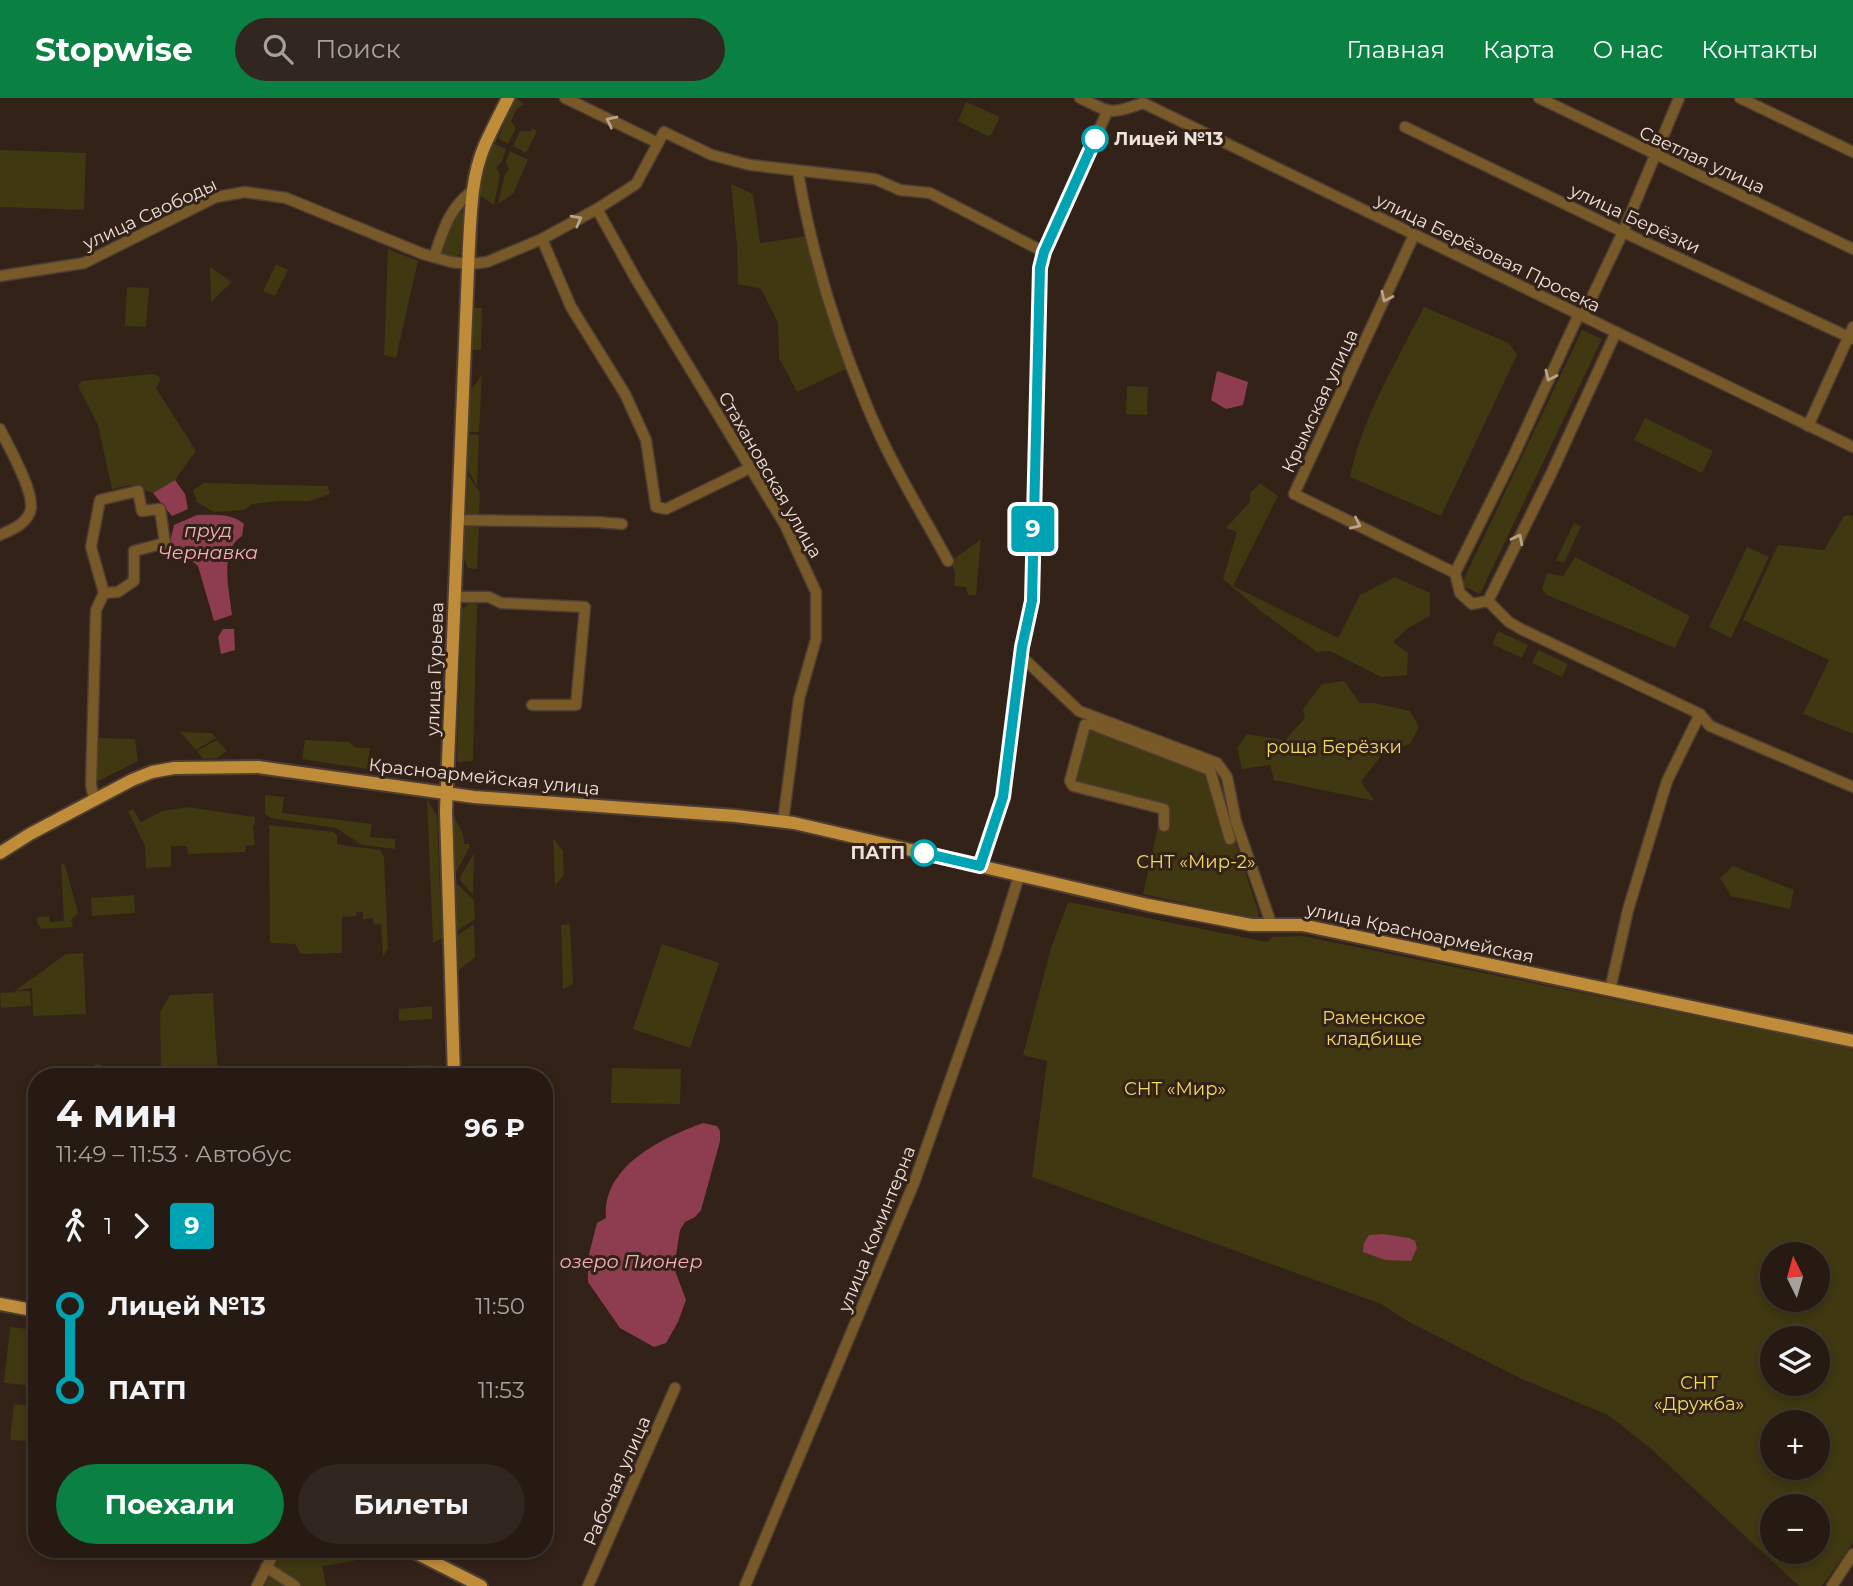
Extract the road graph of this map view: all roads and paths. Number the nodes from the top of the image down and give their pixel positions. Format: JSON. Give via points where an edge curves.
{"nodes":[{"id":1,"x":508,"y":98,"type":"edge"},
{"id":2,"x":565,"y":98,"type":"edge"},
{"id":3,"x":1080,"y":98,"type":"edge"},
{"id":4,"x":1539,"y":98,"type":"edge"},
{"id":5,"x":1679,"y":98,"type":"edge"},
{"id":6,"x":1740,"y":98,"type":"edge"},
{"id":7,"x":1146,"y":101,"type":"edge"},
{"id":8,"x":1105,"y":113,"type":"junction"},
{"id":9,"x":1405,"y":127,"type":"dead end"},
{"id":10,"x":658,"y":143,"type":"junction"},
{"id":11,"x":1853,"y":152,"type":"edge"},
{"id":12,"x":1655,"y":154,"type":"junction"},
{"id":13,"x":798,"y":172,"type":"junction"},
{"id":14,"x":473,"y":190,"type":"junction"},
{"id":15,"x":597,"y":209,"type":"junction"},
{"id":16,"x":1623,"y":232,"type":"junction"},
{"id":17,"x":1414,"y":235,"type":"junction"},
{"id":18,"x":542,"y":239,"type":"junction"},
{"id":19,"x":1853,"y":249,"type":"edge"},
{"id":20,"x":1044,"y":252,"type":"junction"},
{"id":21,"x":434,"y":257,"type":"junction"},
{"id":22,"x":469,"y":264,"type":"junction"},
{"id":23,"x":0,"y":276,"type":"edge"},
{"id":24,"x":1581,"y":315,"type":"junction"},
{"id":25,"x":1616,"y":332,"type":"junction"},
{"id":26,"x":1852,"y":334,"type":"edge"},
{"id":27,"x":1808,"y":426,"type":"junction"},
{"id":28,"x":0,"y":429,"type":"edge"},
{"id":29,"x":1853,"y":447,"type":"edge"},
{"id":30,"x":750,"y":468,"type":"junction"},
{"id":31,"x":458,"y":520,"type":"junction"},
{"id":32,"x":622,"y":524,"type":"dead end"},
{"id":33,"x":0,"y":535,"type":"edge"},
{"id":34,"x":948,"y":561,"type":"dead end"},
{"id":35,"x":1455,"y":573,"type":"junction"},
{"id":36,"x":104,"y":593,"type":"junction"},
{"id":37,"x":455,"y":597,"type":"junction"},
{"id":38,"x":1488,"y":600,"type":"junction"},
{"id":39,"x":1021,"y":656,"type":"junction"},
{"id":40,"x":532,"y":705,"type":"dead end"},
{"id":41,"x":1700,"y":714,"type":"junction"},
{"id":42,"x":1853,"y":787,"type":"edge"},
{"id":43,"x":447,"y":794,"type":"junction"},
{"id":44,"x":94,"y":799,"type":"junction"},
{"id":45,"x":783,"y":822,"type":"junction"},
{"id":46,"x":1164,"y":826,"type":"dead end"},
{"id":47,"x":1230,"y":839,"type":"dead end"},
{"id":48,"x":0,"y":853,"type":"edge"},
{"id":49,"x":980,"y":866,"type":"junction"},
{"id":50,"x":1019,"y":876,"type":"junction"},
{"id":51,"x":1272,"y":926,"type":"junction"},
{"id":52,"x":1610,"y":990,"type":"junction"},
{"id":53,"x":1853,"y":1041,"type":"edge"},
{"id":54,"x":454,"y":1068,"type":"edge"},
{"id":55,"x":0,"y":1304,"type":"edge"},
{"id":56,"x":28,"y":1309,"type":"edge"},
{"id":57,"x":675,"y":1388,"type":"dead end"},
{"id":58,"x":1853,"y":1554,"type":"edge"},
{"id":59,"x":272,"y":1558,"type":"edge"},
{"id":60,"x":426,"y":1558,"type":"edge"},
{"id":61,"x":267,"y":1567,"type":"junction"},
{"id":62,"x":257,"y":1586,"type":"edge"},
{"id":63,"x":295,"y":1586,"type":"edge"},
{"id":64,"x":481,"y":1586,"type":"edge"},
{"id":65,"x":588,"y":1586,"type":"edge"},
{"id":66,"x":745,"y":1586,"type":"edge"},
{"id":67,"x":1832,"y":1586,"type":"edge"}],
"edges":[{"from":1,"to":14,"type":"main road","name":"улица Гурьева","via":[[483,148]]},
{"from":10,"to":2,"type":"street","one_way":true},
{"from":3,"to":8,"type":"street"},
{"from":4,"to":12,"type":"street","name":"Светлая улица"},
{"from":5,"to":12,"type":"street"},
{"from":6,"to":11,"type":"street"},
{"from":7,"to":8,"type":"street","name":"улица Берёзовая Просека"},
{"from":7,"to":17,"type":"street","name":"улица Берёзовая Просека"},
{"from":8,"to":20,"type":"street"},
{"from":9,"to":16,"type":"street","name":"улица Берёзки"},
{"from":10,"to":13,"type":"street","via":[[664,132],[712,155]]},
{"from":10,"to":15,"type":"street","via":[[636,184]]},
{"from":12,"to":16,"type":"street"},
{"from":12,"to":19,"type":"street","name":"Светлая улица"},
{"from":13,"to":20,"type":"street","via":[[875,178],[900,190],[930,193]]},
{"from":13,"to":34,"type":"street","via":[[807,228],[867,406]]},
{"from":14,"to":21,"type":"street","via":[[448,215]]},
{"from":14,"to":22,"type":"main road","name":"улица Гурьева"},
{"from":18,"to":15,"type":"street","one_way":true},
{"from":15,"to":30,"type":"street","name":"Стахановская улица"},
{"from":16,"to":24,"type":"street"},
{"from":16,"to":26,"type":"street","name":"улица Берёзки"},
{"from":17,"to":24,"type":"street","name":"улица Берёзовая Просека"},
{"from":17,"to":35,"type":"street","name":"Крымская улица","one_way":true,"via":[[1294,494]]},
{"from":18,"to":22,"type":"street","via":[[494,260]]},
{"from":18,"to":30,"type":"street","via":[[571,307],[625,394],[646,440],[656,507],[666,509]]},
{"from":20,"to":39,"type":"street","via":[[1037,330],[1032,601]]},
{"from":21,"to":22,"type":"street","name":"улица Свободы"},
{"from":21,"to":23,"type":"street","name":"улица Свободы","via":[[286,198],[245,192],[216,197],[84,263]]},
{"from":22,"to":31,"type":"main road","name":"улица Гурьева"},
{"from":24,"to":25,"type":"street","name":"улица Берёзовая Просека"},
{"from":24,"to":35,"type":"street","one_way":true},
{"from":25,"to":27,"type":"street","name":"улица Берёзовая Просека"},
{"from":38,"to":25,"type":"street","one_way":true},
{"from":26,"to":27,"type":"street"},
{"from":27,"to":29,"type":"street","name":"улица Берёзовая Просека"},
{"from":28,"to":33,"type":"street","via":[[31,498],[30,513],[21,524]]},
{"from":30,"to":45,"type":"street","name":"Стахановская улица","via":[[799,552],[817,602],[817,639],[799,699]]},
{"from":31,"to":32,"type":"street"},
{"from":31,"to":37,"type":"main road","name":"улица Гурьева"},
{"from":35,"to":38,"type":"street","via":[[1460,593],[1472,604]]},
{"from":36,"to":36,"type":"street","via":[[91,547],[100,500],[138,491],[142,511],[160,509],[164,543],[134,551],[134,581],[118,592]]},
{"from":36,"to":44,"type":"street","via":[[96,610]]},
{"from":37,"to":40,"type":"street","via":[[585,607],[576,705]]},
{"from":37,"to":43,"type":"main road","name":"улица Гурьева"},
{"from":38,"to":41,"type":"street","via":[[1521,629]]},
{"from":39,"to":49,"type":"street","via":[[1003,797]]},
{"from":39,"to":51,"type":"street","via":[[1079,711],[1217,763],[1227,777],[1236,822]]},
{"from":41,"to":42,"type":"street","via":[[1710,726]]},
{"from":41,"to":52,"type":"street","via":[[1667,781],[1628,910]]},
{"from":43,"to":44,"type":"main road","name":"Красноармейская улица","via":[[288,771],[225,767],[152,772]]},
{"from":43,"to":45,"type":"main road","name":"Красноармейская улица"},
{"from":43,"to":54,"type":"main road","name":"улица Гурьева"},
{"from":44,"to":48,"type":"main road","name":"Красноармейская улица"},
{"from":45,"to":49,"type":"main road","name":"Красноармейская улица"},
{"from":46,"to":47,"type":"street","via":[[1164,809],[1073,786],[1070,782],[1085,725],[1210,770]]},
{"from":49,"to":50,"type":"main road","name":"улица Красноармейская"},
{"from":50,"to":51,"type":"main road","name":"улица Красноармейская"},
{"from":50,"to":66,"type":"street","name":"улица Коминтерна","via":[[914,1183]]},
{"from":51,"to":52,"type":"main road","name":"улица Красноармейская","via":[[1309,927]]},
{"from":52,"to":53,"type":"main road","name":"улица Красноармейская"},
{"from":55,"to":56,"type":"main road"},
{"from":57,"to":65,"type":"street","name":"Рабочая улица"},
{"from":58,"to":67,"type":"street"},
{"from":59,"to":61,"type":"street"},
{"from":60,"to":64,"type":"main road"},
{"from":61,"to":62,"type":"street"},
{"from":61,"to":63,"type":"street"}]}
